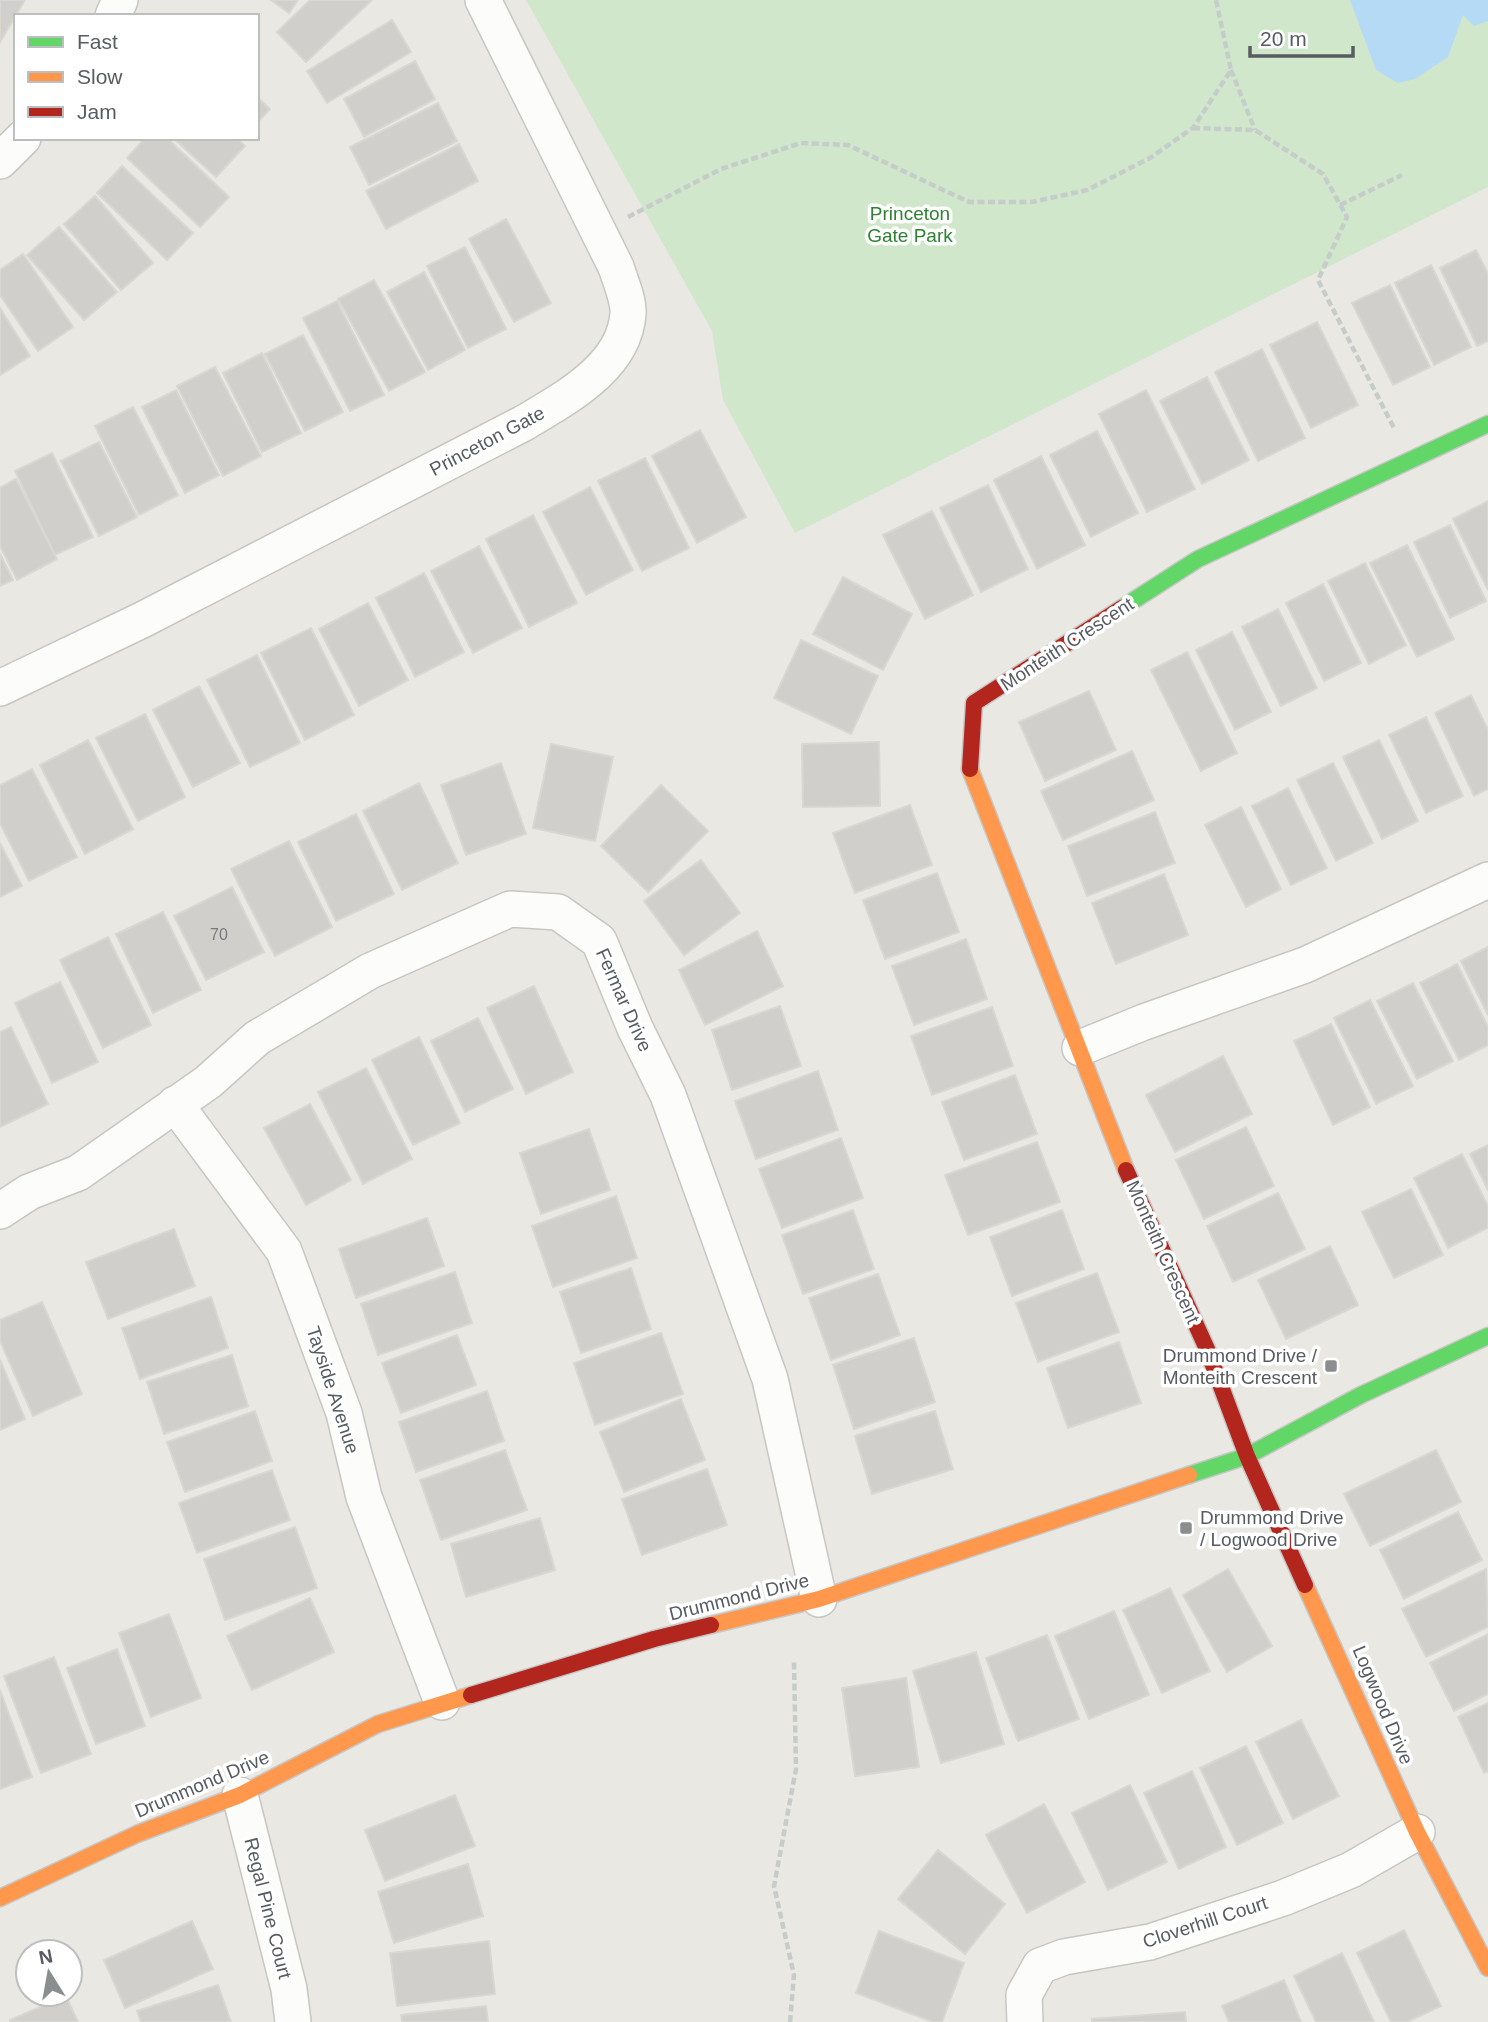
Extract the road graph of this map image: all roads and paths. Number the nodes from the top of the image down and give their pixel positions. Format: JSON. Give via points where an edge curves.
{"nodes":[{"id":1,"x":483,"y":0,"type":"edge"},
{"id":2,"x":1216,"y":0,"type":"edge"},
{"id":3,"x":1231,"y":71,"type":"junction"},
{"id":4,"x":1192,"y":128,"type":"junction"},
{"id":5,"x":1255,"y":130,"type":"junction"},
{"id":6,"x":21,"y":140,"type":"edge"},
{"id":7,"x":0,"y":161,"type":"edge"},
{"id":8,"x":1402,"y":175,"type":"dead end"},
{"id":9,"x":1340,"y":205,"type":"junction"},
{"id":10,"x":600,"y":232,"type":"junction"},
{"id":11,"x":1488,"y":424,"type":"edge"},
{"id":12,"x":1396,"y":432,"type":"dead end"},
{"id":13,"x":0,"y":688,"type":"edge"},
{"id":14,"x":1488,"y":880,"type":"edge"},
{"id":15,"x":1080,"y":1048,"type":"junction"},
{"id":16,"x":175,"y":1104,"type":"junction"},
{"id":17,"x":0,"y":1211,"type":"edge"},
{"id":18,"x":1488,"y":1336,"type":"edge"},
{"id":19,"x":1247,"y":1456,"type":"junction"},
{"id":20,"x":819,"y":1599,"type":"junction"},
{"id":21,"x":794,"y":1662,"type":"dead end"},
{"id":22,"x":442,"y":1702,"type":"junction"},
{"id":23,"x":240,"y":1795,"type":"junction"},
{"id":24,"x":1417,"y":1832,"type":"junction"},
{"id":25,"x":0,"y":1898,"type":"edge"},
{"id":26,"x":1488,"y":1968,"type":"edge"},
{"id":27,"x":292,"y":2022,"type":"edge"},
{"id":28,"x":789,"y":2022,"type":"edge"},
{"id":29,"x":1025,"y":2022,"type":"edge"}],
"edges":[{"from":1,"to":10,"type":"street","name":"Princeton Gate"},
{"from":2,"to":3,"type":"path"},
{"from":3,"to":4,"type":"path"},
{"from":3,"to":5,"type":"path"},
{"from":4,"to":5,"type":"path"},
{"from":4,"to":10,"type":"path","via":[[1150,158],[1087,190],[1032,202],[968,202],[848,145],[801,143],[721,169]]},
{"from":5,"to":9,"type":"path","via":[[1323,174]]},
{"from":6,"to":7,"type":"street"},
{"from":8,"to":9,"type":"path"},
{"from":9,"to":12,"type":"path","via":[[1347,217],[1318,280]]},
{"from":10,"to":13,"type":"street","name":"Princeton Gate","via":[[629,311],[623,338],[610,358],[571,394],[524,423],[155,614]]},
{"from":11,"to":15,"type":"street","name":"Monteith Crescent","via":[[1198,559],[974,703],[969,766]]},
{"from":14,"to":15,"type":"street","via":[[1305,965]]},
{"from":15,"to":19,"type":"street","name":"Monteith Crescent","via":[[1122,1161],[1207,1349]]},
{"from":16,"to":17,"type":"street","name":"Fermar Drive","via":[[78,1173],[29,1192]]},
{"from":16,"to":20,"type":"street","name":"Fermar Drive","via":[[208,1082],[257,1038],[370,971],[510,909],[558,912],[599,941],[668,1095],[770,1379]]},
{"from":16,"to":22,"type":"street","name":"Tayside Avenue","via":[[284,1251],[344,1413],[364,1497]]},
{"from":18,"to":19,"type":"street","name":"Drummond Drive","via":[[1361,1395]]},
{"from":19,"to":20,"type":"street","name":"Drummond Drive"},
{"from":19,"to":24,"type":"street","name":"Logwood Drive"},
{"from":20,"to":22,"type":"street","name":"Drummond Drive","via":[[654,1639],[472,1697]]},
{"from":21,"to":28,"type":"path","via":[[796,1769],[774,1886],[794,1975]]},
{"from":22,"to":23,"type":"street","name":"Drummond Drive","via":[[378,1724]]},
{"from":23,"to":25,"type":"street","name":"Drummond Drive","via":[[137,1834]]},
{"from":23,"to":27,"type":"street","name":"Regal Pine Court","via":[[289,1989]]},
{"from":24,"to":26,"type":"street","name":"Logwood Drive"},
{"from":24,"to":29,"type":"street","name":"Cloverhill Court","via":[[1351,1870],[1283,1898],[1150,1942],[1064,1957],[1040,1966],[1024,1995]]}]}
